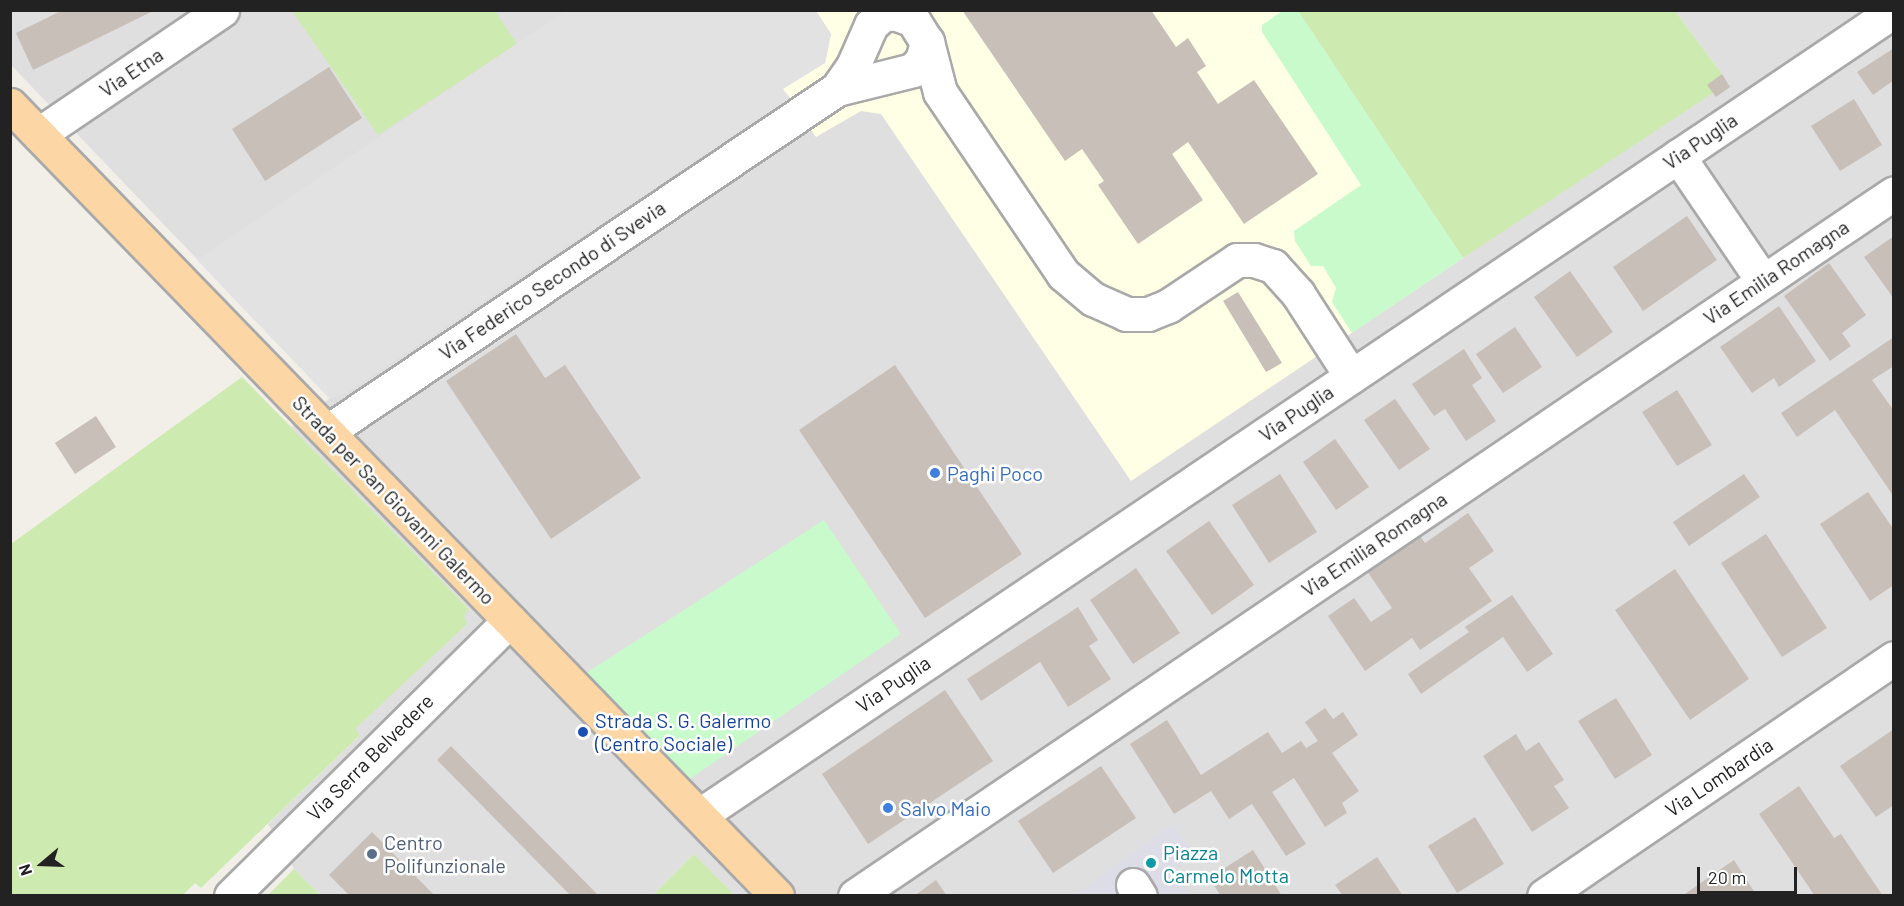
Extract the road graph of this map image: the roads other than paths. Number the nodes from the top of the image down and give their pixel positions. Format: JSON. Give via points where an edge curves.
{"nodes":[{"id":1,"x":222,"y":10,"type":"edge"},
{"id":2,"x":1893,"y":11,"type":"edge"},
{"id":3,"x":880,"y":13,"type":"edge"},
{"id":4,"x":927,"y":42,"type":"junction"},
{"id":5,"x":896,"y":75,"type":"junction"},
{"id":6,"x":837,"y":88,"type":"junction"},
{"id":7,"x":940,"y":92,"type":"junction"},
{"id":8,"x":10,"y":105,"type":"edge"},
{"id":9,"x":39,"y":134,"type":"junction"},
{"id":10,"x":1678,"y":156,"type":"junction"},
{"id":11,"x":1893,"y":193,"type":"edge"},
{"id":12,"x":1763,"y":281,"type":"junction"},
{"id":13,"x":1351,"y":376,"type":"junction"},
{"id":14,"x":328,"y":431,"type":"junction"},
{"id":15,"x":510,"y":620,"type":"junction"},
{"id":16,"x":1893,"y":658,"type":"edge"},
{"id":17,"x":700,"y":815,"type":"junction"},
{"id":18,"x":772,"y":893,"type":"edge"},
{"id":19,"x":231,"y":896,"type":"edge"},
{"id":20,"x":855,"y":896,"type":"edge"},
{"id":21,"x":1544,"y":896,"type":"edge"}],
"edges":[{"from":1,"to":9,"type":"street","name":"Via Etna"},
{"from":2,"to":10,"type":"street","name":"Via Puglia"},
{"from":3,"to":4,"type":"street","via":[[913,20]]},
{"from":3,"to":6,"type":"street"},
{"from":4,"to":5,"type":"street","via":[[922,60],[913,70]]},
{"from":4,"to":7,"type":"street"},
{"from":5,"to":6,"type":"street"},
{"from":5,"to":7,"type":"street"},
{"from":6,"to":14,"type":"street","name":"Via Federico Secondo di Svevia"},
{"from":7,"to":13,"type":"street","via":[[1064,274],[1093,299],[1126,314],[1148,314],[1168,306],[1237,260],[1254,260],[1273,266],[1298,294]]},
{"from":8,"to":9,"type":"main road","name":"Strada per San Giovanni Galermo"},
{"from":9,"to":14,"type":"main road","name":"Strada per San Giovanni Galermo"},
{"from":10,"to":12,"type":"street"},
{"from":10,"to":13,"type":"street","name":"Via Puglia"},
{"from":11,"to":12,"type":"street","name":"Via Emilia Romagna"},
{"from":12,"to":20,"type":"street","name":"Via Emilia Romagna"},
{"from":13,"to":17,"type":"street","name":"Via Puglia"},
{"from":14,"to":15,"type":"main road","name":"Strada per San Giovanni Galermo"},
{"from":15,"to":17,"type":"main road","name":"Strada per San Giovanni Galermo"},
{"from":15,"to":19,"type":"street","name":"Via Serra Belvedere"},
{"from":16,"to":21,"type":"street","name":"Via Lombardia"},
{"from":17,"to":18,"type":"main road","name":"Strada per San Giovanni Galermo"}]}
